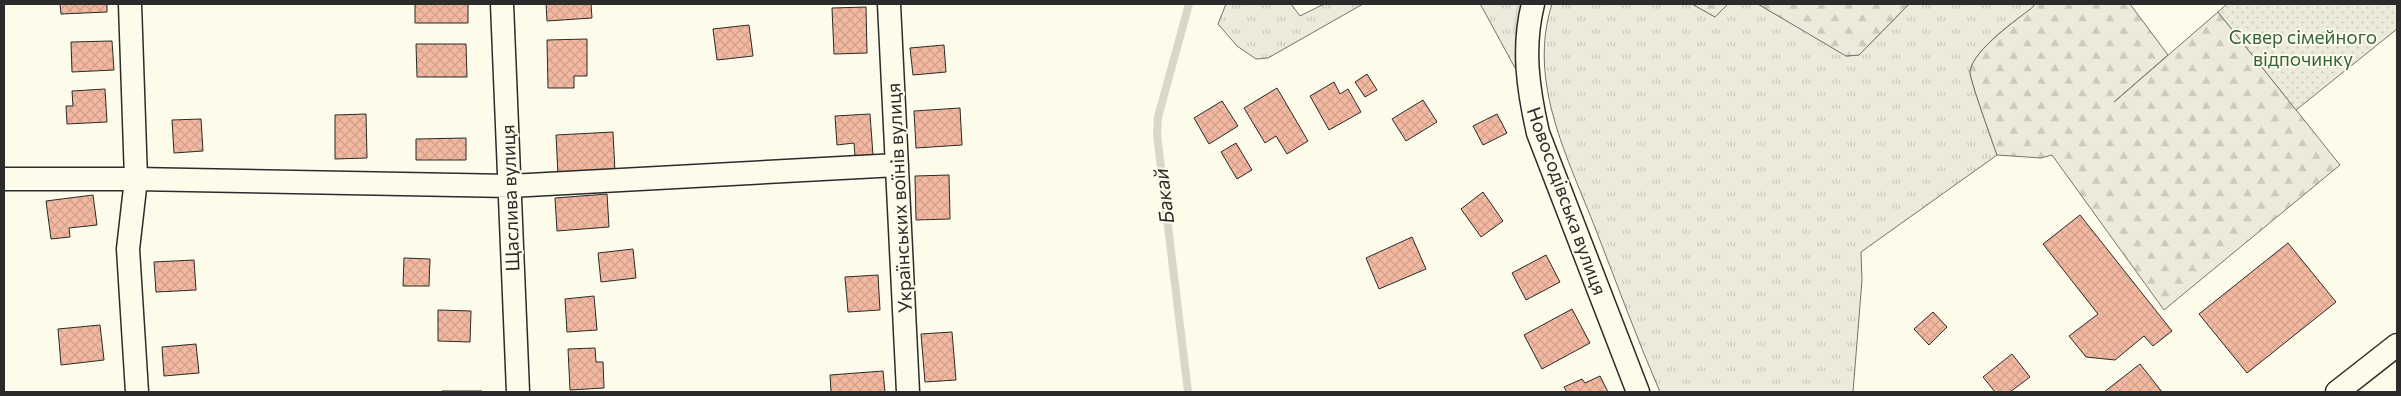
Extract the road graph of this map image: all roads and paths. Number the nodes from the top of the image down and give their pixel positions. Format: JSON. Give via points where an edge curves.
{"nodes":[{"id":1,"x":130,"y":4,"type":"edge"},
{"id":2,"x":502,"y":4,"type":"edge"},
{"id":3,"x":889,"y":4,"type":"edge"},
{"id":4,"x":1533,"y":4,"type":"edge"},
{"id":5,"x":897,"y":165,"type":"junction"},
{"id":6,"x":4,"y":179,"type":"edge"},
{"id":7,"x":136,"y":179,"type":"junction"},
{"id":8,"x":510,"y":186,"type":"junction"},
{"id":9,"x":2397,"y":345,"type":"edge"},
{"id":10,"x":136,"y":392,"type":"edge"},
{"id":11,"x":518,"y":392,"type":"edge"},
{"id":12,"x":908,"y":392,"type":"edge"},
{"id":13,"x":1638,"y":392,"type":"edge"},
{"id":14,"x":2337,"y":392,"type":"edge"}],
"edges":[{"from":1,"to":7,"type":"street"},
{"from":2,"to":8,"type":"street","name":"Щаслива вулиця"},
{"from":3,"to":5,"type":"street","name":"Українських воїнів вулиця"},
{"from":4,"to":13,"type":"street","name":"Новосодівська вулиця","via":[[1527,26],[1526,65],[1538,133]]},
{"from":5,"to":8,"type":"street"},
{"from":5,"to":12,"type":"street","name":"Українських воїнів вулиця"},
{"from":6,"to":7,"type":"street"},
{"from":7,"to":8,"type":"street"},
{"from":7,"to":10,"type":"street","via":[[128,249]]},
{"from":8,"to":11,"type":"street","name":"Щаслива вулиця"},
{"from":9,"to":14,"type":"street"}]}
